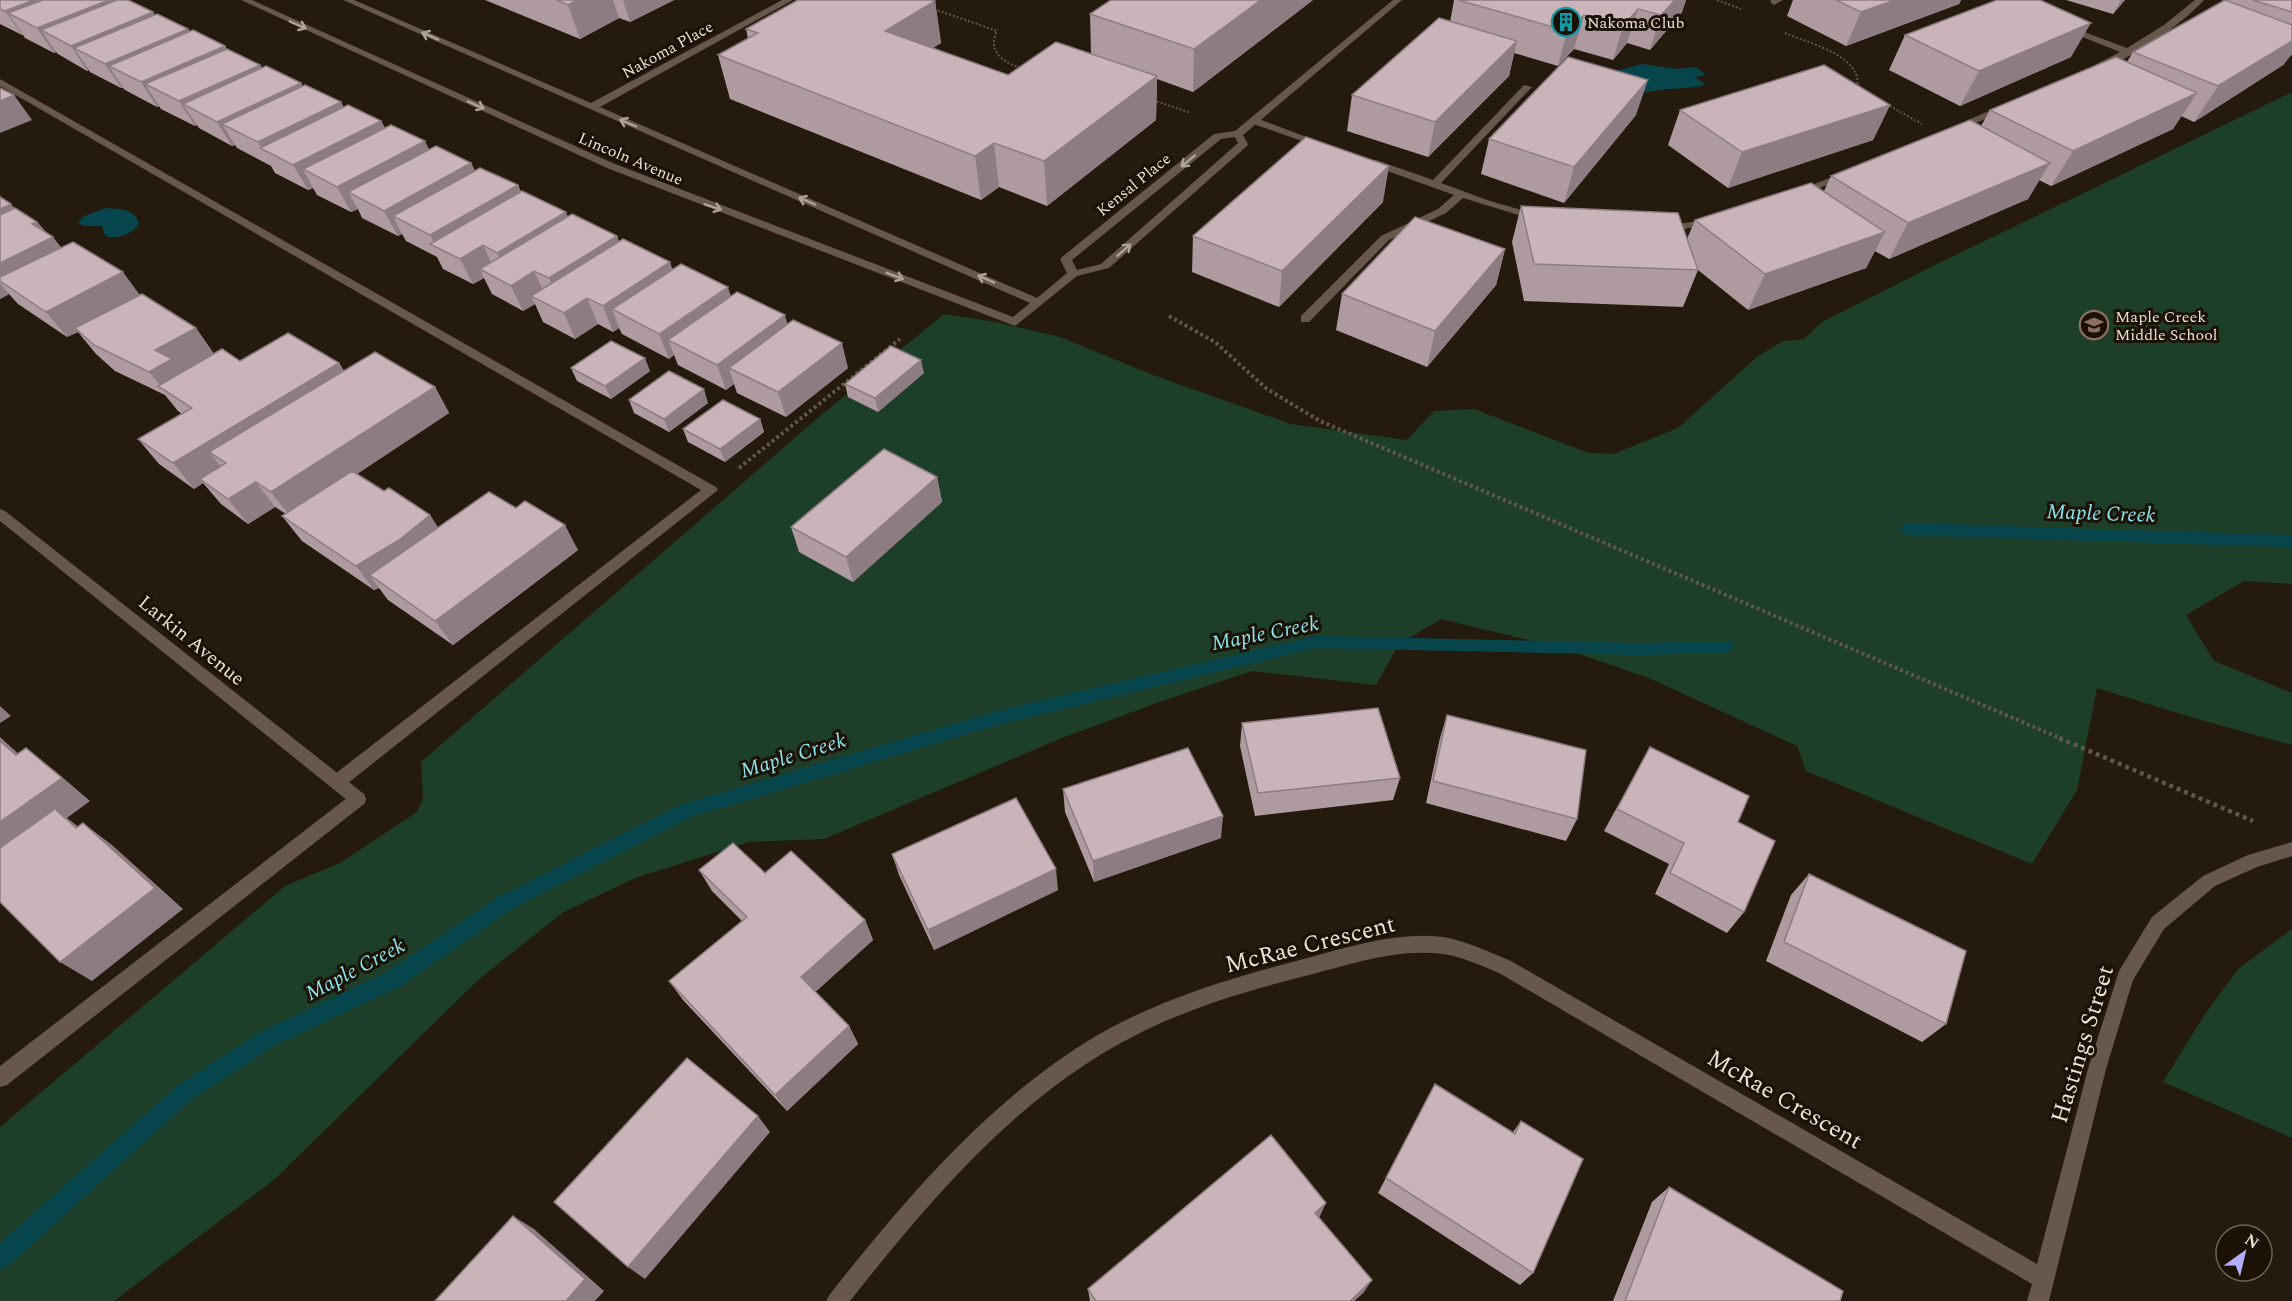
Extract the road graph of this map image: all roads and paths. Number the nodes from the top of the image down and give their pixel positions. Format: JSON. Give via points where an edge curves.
{"nodes":[{"id":1,"x":245,"y":0,"type":"edge"},
{"id":2,"x":347,"y":0,"type":"edge"},
{"id":3,"x":789,"y":0,"type":"edge"},
{"id":4,"x":1398,"y":0,"type":"edge"},
{"id":5,"x":1717,"y":0,"type":"edge"},
{"id":6,"x":2200,"y":0,"type":"edge"},
{"id":7,"x":933,"y":8,"type":"dead end"},
{"id":8,"x":1747,"y":11,"type":"dead end"},
{"id":9,"x":2055,"y":24,"type":"edge"},
{"id":10,"x":1780,"y":30,"type":"dead end"},
{"id":11,"x":2128,"y":52,"type":"junction"},
{"id":12,"x":1026,"y":69,"type":"edge"},
{"id":13,"x":2086,"y":72,"type":"edge"},
{"id":14,"x":0,"y":82,"type":"edge"},
{"id":15,"x":1527,"y":87,"type":"dead end"},
{"id":16,"x":1867,"y":94,"type":"edge"},
{"id":17,"x":1144,"y":97,"type":"edge"},
{"id":18,"x":1878,"y":99,"type":"edge"},
{"id":19,"x":2020,"y":100,"type":"edge"},
{"id":20,"x":592,"y":107,"type":"junction"},
{"id":21,"x":1898,"y":111,"type":"dead end"},
{"id":22,"x":1198,"y":115,"type":"dead end"},
{"id":23,"x":1255,"y":121,"type":"junction"},
{"id":24,"x":1946,"y":132,"type":"edge"},
{"id":25,"x":1238,"y":134,"type":"junction"},
{"id":26,"x":1334,"y":149,"type":"edge"},
{"id":27,"x":1356,"y":157,"type":"edge"},
{"id":28,"x":1857,"y":170,"type":"edge"},
{"id":29,"x":1435,"y":184,"type":"junction"},
{"id":30,"x":1461,"y":194,"type":"junction"},
{"id":31,"x":1784,"y":197,"type":"edge"},
{"id":32,"x":1727,"y":216,"type":"edge"},
{"id":33,"x":1552,"y":221,"type":"edge"},
{"id":34,"x":1650,"y":230,"type":"edge"},
{"id":35,"x":1073,"y":274,"type":"junction"},
{"id":36,"x":1039,"y":303,"type":"junction"},
{"id":37,"x":1169,"y":316,"type":"dead end"},
{"id":38,"x":1305,"y":319,"type":"dead end"},
{"id":39,"x":1015,"y":322,"type":"joint"},
{"id":40,"x":900,"y":339,"type":"dead end"},
{"id":41,"x":711,"y":490,"type":"junction"},
{"id":42,"x":0,"y":514,"type":"edge"},
{"id":43,"x":337,"y":782,"type":"junction"},
{"id":44,"x":2259,"y":824,"type":"dead end"},
{"id":45,"x":2292,"y":849,"type":"edge"},
{"id":46,"x":0,"y":1078,"type":"edge"},
{"id":47,"x":2042,"y":1278,"type":"junction"},
{"id":48,"x":837,"y":1301,"type":"edge"},
{"id":49,"x":2038,"y":1301,"type":"edge"}],
"edges":[{"from":1,"to":39,"type":"street","name":"Lincoln Avenue","one_way":true,"via":[[620,170]]},
{"from":20,"to":2,"type":"street","name":"Lincoln Avenue","one_way":true},
{"from":3,"to":20,"type":"street","name":"Nakoma Place"},
{"from":4,"to":23,"type":"street","name":"Kensal Place"},
{"from":5,"to":8,"type":"path"},
{"from":6,"to":11,"type":"street"},
{"from":7,"to":12,"type":"path","via":[[997,31],[995,53]]},
{"from":9,"to":11,"type":"street"},
{"from":10,"to":16,"type":"path","via":[[1847,60],[1859,76],[1857,88]]},
{"from":11,"to":13,"type":"street"},
{"from":14,"to":41,"type":"street"},
{"from":15,"to":29,"type":"street"},
{"from":17,"to":22,"type":"path"},
{"from":18,"to":21,"type":"path"},
{"from":19,"to":24,"type":"street"},
{"from":36,"to":20,"type":"street","name":"Lincoln Avenue","one_way":true},
{"from":23,"to":25,"type":"street","name":"Kensal Place"},
{"from":23,"to":26,"type":"street"},
{"from":35,"to":25,"type":"street","name":"Kensal Place","one_way":true,"via":[[1105,266],[1242,144]]},
{"from":25,"to":35,"type":"street","name":"Kensal Place","one_way":true,"via":[[1218,136],[1066,259]]},
{"from":27,"to":29,"type":"street"},
{"from":28,"to":31,"type":"street"},
{"from":29,"to":30,"type":"street"},
{"from":30,"to":33,"type":"street"},
{"from":30,"to":38,"type":"street","via":[[1442,211],[1385,238]]},
{"from":32,"to":34,"type":"street","via":[[1687,227]]},
{"from":35,"to":36,"type":"street","name":"Kensal Place"},
{"from":36,"to":39,"type":"street","name":"Kensal Place"},
{"from":37,"to":44,"type":"path","via":[[1215,342],[1268,389],[1320,422]]},
{"from":40,"to":41,"type":"path"},
{"from":41,"to":43,"type":"street"},
{"from":42,"to":43,"type":"street","name":"Larkin Avenue"},
{"from":43,"to":46,"type":"street","name":"Larkin Avenue","via":[[358,799]]},
{"from":45,"to":47,"type":"street","name":"Hastings Street","via":[[2254,860],[2209,881],[2158,923],[2125,977]]},
{"from":47,"to":48,"type":"street","name":"McRae Crescent","via":[[1505,967],[1463,950],[1413,945],[1370,951],[1254,980],[1172,1010],[1104,1043],[1045,1083],[986,1132],[901,1221]]},
{"from":47,"to":49,"type":"street","name":"Hastings Street"}]}
